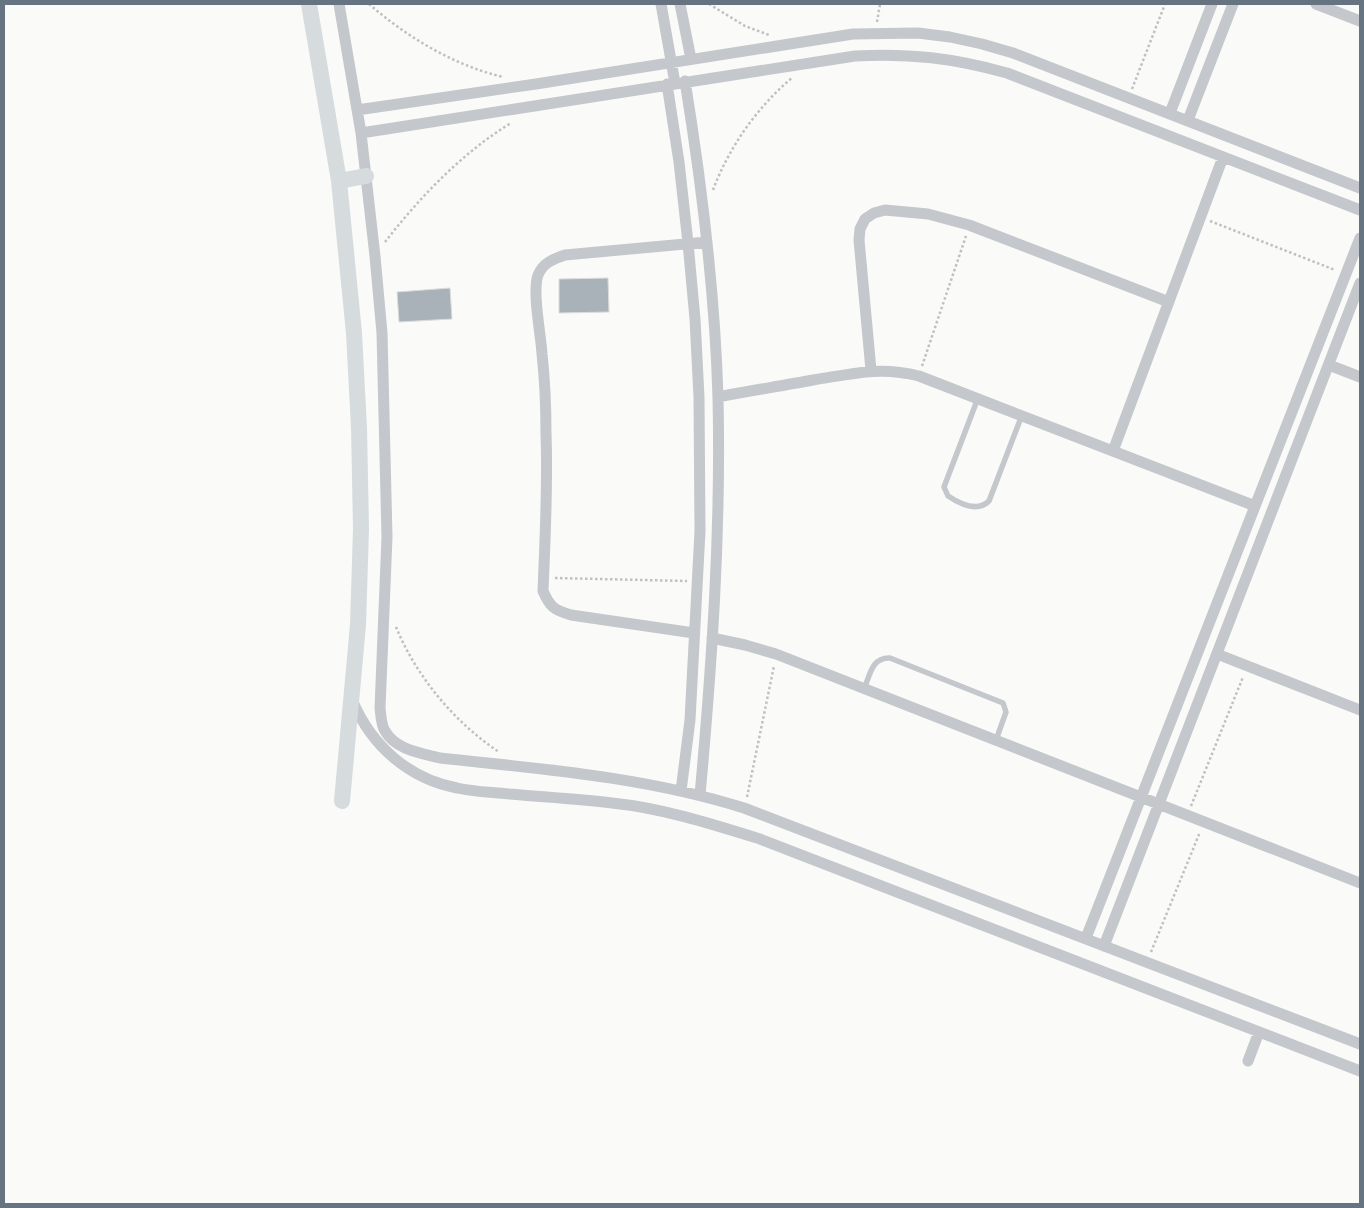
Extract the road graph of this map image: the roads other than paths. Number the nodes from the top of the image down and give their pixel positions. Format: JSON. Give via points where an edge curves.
{"nodes":[{"id":1,"x":309,"y":4,"type":"edge"},
{"id":2,"x":339,"y":4,"type":"edge"},
{"id":3,"x":661,"y":4,"type":"edge"},
{"id":4,"x":680,"y":4,"type":"edge"},
{"id":5,"x":1212,"y":4,"type":"edge"},
{"id":6,"x":1233,"y":4,"type":"edge"},
{"id":7,"x":1316,"y":4,"type":"edge"},
{"id":8,"x":1360,"y":21,"type":"edge"},
{"id":9,"x":691,"y":59,"type":"junction"},
{"id":10,"x":672,"y":62,"type":"junction"},
{"id":11,"x":676,"y":83,"type":"junction"},
{"id":12,"x":357,"y":110,"type":"junction"},
{"id":13,"x":1170,"y":113,"type":"junction"},
{"id":14,"x":1188,"y":120,"type":"junction"},
{"id":15,"x":361,"y":133,"type":"junction"},
{"id":16,"x":1223,"y":157,"type":"junction"},
{"id":17,"x":366,"y":176,"type":"junction"},
{"id":18,"x":340,"y":182,"type":"junction"},
{"id":19,"x":1360,"y":188,"type":"edge"},
{"id":20,"x":1360,"y":210,"type":"edge"},
{"id":21,"x":1360,"y":238,"type":"edge"},
{"id":22,"x":707,"y":242,"type":"junction"},
{"id":23,"x":688,"y":243,"type":"junction"},
{"id":24,"x":1360,"y":283,"type":"edge"},
{"id":25,"x":1169,"y":302,"type":"junction"},
{"id":26,"x":1329,"y":365,"type":"junction"},
{"id":27,"x":871,"y":370,"type":"junction"},
{"id":28,"x":1360,"y":377,"type":"edge"},
{"id":29,"x":718,"y":396,"type":"junction"},
{"id":30,"x":978,"y":398,"type":"junction"},
{"id":31,"x":1022,"y":415,"type":"junction"},
{"id":32,"x":1113,"y":451,"type":"junction"},
{"id":33,"x":1265,"y":480,"type":"junction"},
{"id":34,"x":1282,"y":486,"type":"junction"},
{"id":35,"x":1255,"y":506,"type":"junction"},
{"id":36,"x":1250,"y":520,"type":"junction"},
{"id":37,"x":1266,"y":526,"type":"junction"},
{"id":38,"x":694,"y":630,"type":"junction"},
{"id":39,"x":713,"y":632,"type":"junction"},
{"id":40,"x":1217,"y":654,"type":"junction"},
{"id":41,"x":864,"y":689,"type":"junction"},
{"id":42,"x":351,"y":698,"type":"junction"},
{"id":43,"x":1360,"y":709,"type":"edge"},
{"id":44,"x":996,"y":740,"type":"junction"},
{"id":45,"x":681,"y":790,"type":"junction"},
{"id":46,"x":700,"y":795,"type":"junction"},
{"id":47,"x":1141,"y":797,"type":"junction"},
{"id":48,"x":342,"y":801,"type":"dead end"},
{"id":49,"x":1159,"y":804,"type":"junction"},
{"id":50,"x":1360,"y":883,"type":"edge"},
{"id":51,"x":1086,"y":938,"type":"junction"},
{"id":52,"x":1104,"y":946,"type":"junction"},
{"id":53,"x":1259,"y":1032,"type":"junction"},
{"id":54,"x":1360,"y":1044,"type":"edge"},
{"id":55,"x":1248,"y":1061,"type":"dead end"},
{"id":56,"x":1360,"y":1071,"type":"edge"}],
"edges":[{"from":1,"to":18,"type":"street"},
{"from":2,"to":12,"type":"street"},
{"from":3,"to":10,"type":"street"},
{"from":4,"to":9,"type":"street"},
{"from":5,"to":13,"type":"street"},
{"from":6,"to":14,"type":"street"},
{"from":7,"to":8,"type":"street"},
{"from":9,"to":10,"type":"street"},
{"from":9,"to":13,"type":"street","via":[[852,34],[918,33],[950,37],[1014,53]]},
{"from":10,"to":11,"type":"street"},
{"from":10,"to":12,"type":"street"},
{"from":11,"to":15,"type":"street"},
{"from":11,"to":16,"type":"street","via":[[855,56],[885,54],[939,58],[1007,73]]},
{"from":11,"to":22,"type":"street"},
{"from":11,"to":23,"type":"street","via":[[679,162]]},
{"from":12,"to":15,"type":"street"},
{"from":13,"to":14,"type":"street"},
{"from":14,"to":19,"type":"street"},
{"from":15,"to":17,"type":"street"},
{"from":16,"to":20,"type":"street"},
{"from":16,"to":25,"type":"street"},
{"from":17,"to":18,"type":"street"},
{"from":17,"to":45,"type":"street","via":[[376,256],[386,429],[387,537],[380,708],[384,730],[393,741],[414,752],[440,758],[618,779]]},
{"from":18,"to":42,"type":"street","via":[[359,428],[361,539]]},
{"from":21,"to":33,"type":"street"},
{"from":22,"to":23,"type":"street"},
{"from":22,"to":29,"type":"street"},
{"from":23,"to":38,"type":"street","via":[[699,397],[700,531]]},
{"from":23,"to":38,"type":"street","via":[[552,259],[538,276],[536,293],[546,435],[543,591],[548,603],[558,612],[571,615]]},
{"from":24,"to":26,"type":"street"},
{"from":25,"to":27,"type":"street","via":[[949,218],[885,210],[865,219],[859,240]]},
{"from":25,"to":32,"type":"street"},
{"from":26,"to":28,"type":"street"},
{"from":26,"to":34,"type":"street"},
{"from":27,"to":29,"type":"street"},
{"from":27,"to":30,"type":"street","via":[[919,376]]},
{"from":29,"to":39,"type":"street","via":[[719,476]]},
{"from":30,"to":31,"type":"street"},
{"from":30,"to":31,"type":"lane","via":[[944,487],[948,496],[973,508],[982,507],[989,501]]},
{"from":31,"to":32,"type":"street"},
{"from":32,"to":35,"type":"street"},
{"from":33,"to":34,"type":"street"},
{"from":33,"to":35,"type":"street"},
{"from":34,"to":37,"type":"street"},
{"from":35,"to":36,"type":"street"},
{"from":36,"to":37,"type":"street"},
{"from":36,"to":47,"type":"street"},
{"from":37,"to":40,"type":"street"},
{"from":38,"to":39,"type":"street"},
{"from":38,"to":45,"type":"street","via":[[690,720]]},
{"from":39,"to":41,"type":"street"},
{"from":39,"to":46,"type":"street"},
{"from":40,"to":43,"type":"street"},
{"from":40,"to":49,"type":"street"},
{"from":41,"to":44,"type":"street"},
{"from":41,"to":44,"type":"lane","via":[[877,661],[890,658],[1003,703],[1006,712]]},
{"from":42,"to":48,"type":"street"},
{"from":42,"to":53,"type":"street","via":[[366,728],[387,752],[413,772],[442,784],[473,790],[613,803],[724,827]]},
{"from":44,"to":47,"type":"street"},
{"from":45,"to":46,"type":"street"},
{"from":46,"to":51,"type":"street","via":[[744,808]]},
{"from":47,"to":49,"type":"street"},
{"from":47,"to":51,"type":"street"},
{"from":49,"to":50,"type":"street"},
{"from":49,"to":52,"type":"street"},
{"from":51,"to":52,"type":"street"},
{"from":52,"to":54,"type":"street"},
{"from":53,"to":55,"type":"street"},
{"from":53,"to":56,"type":"street"}]}
